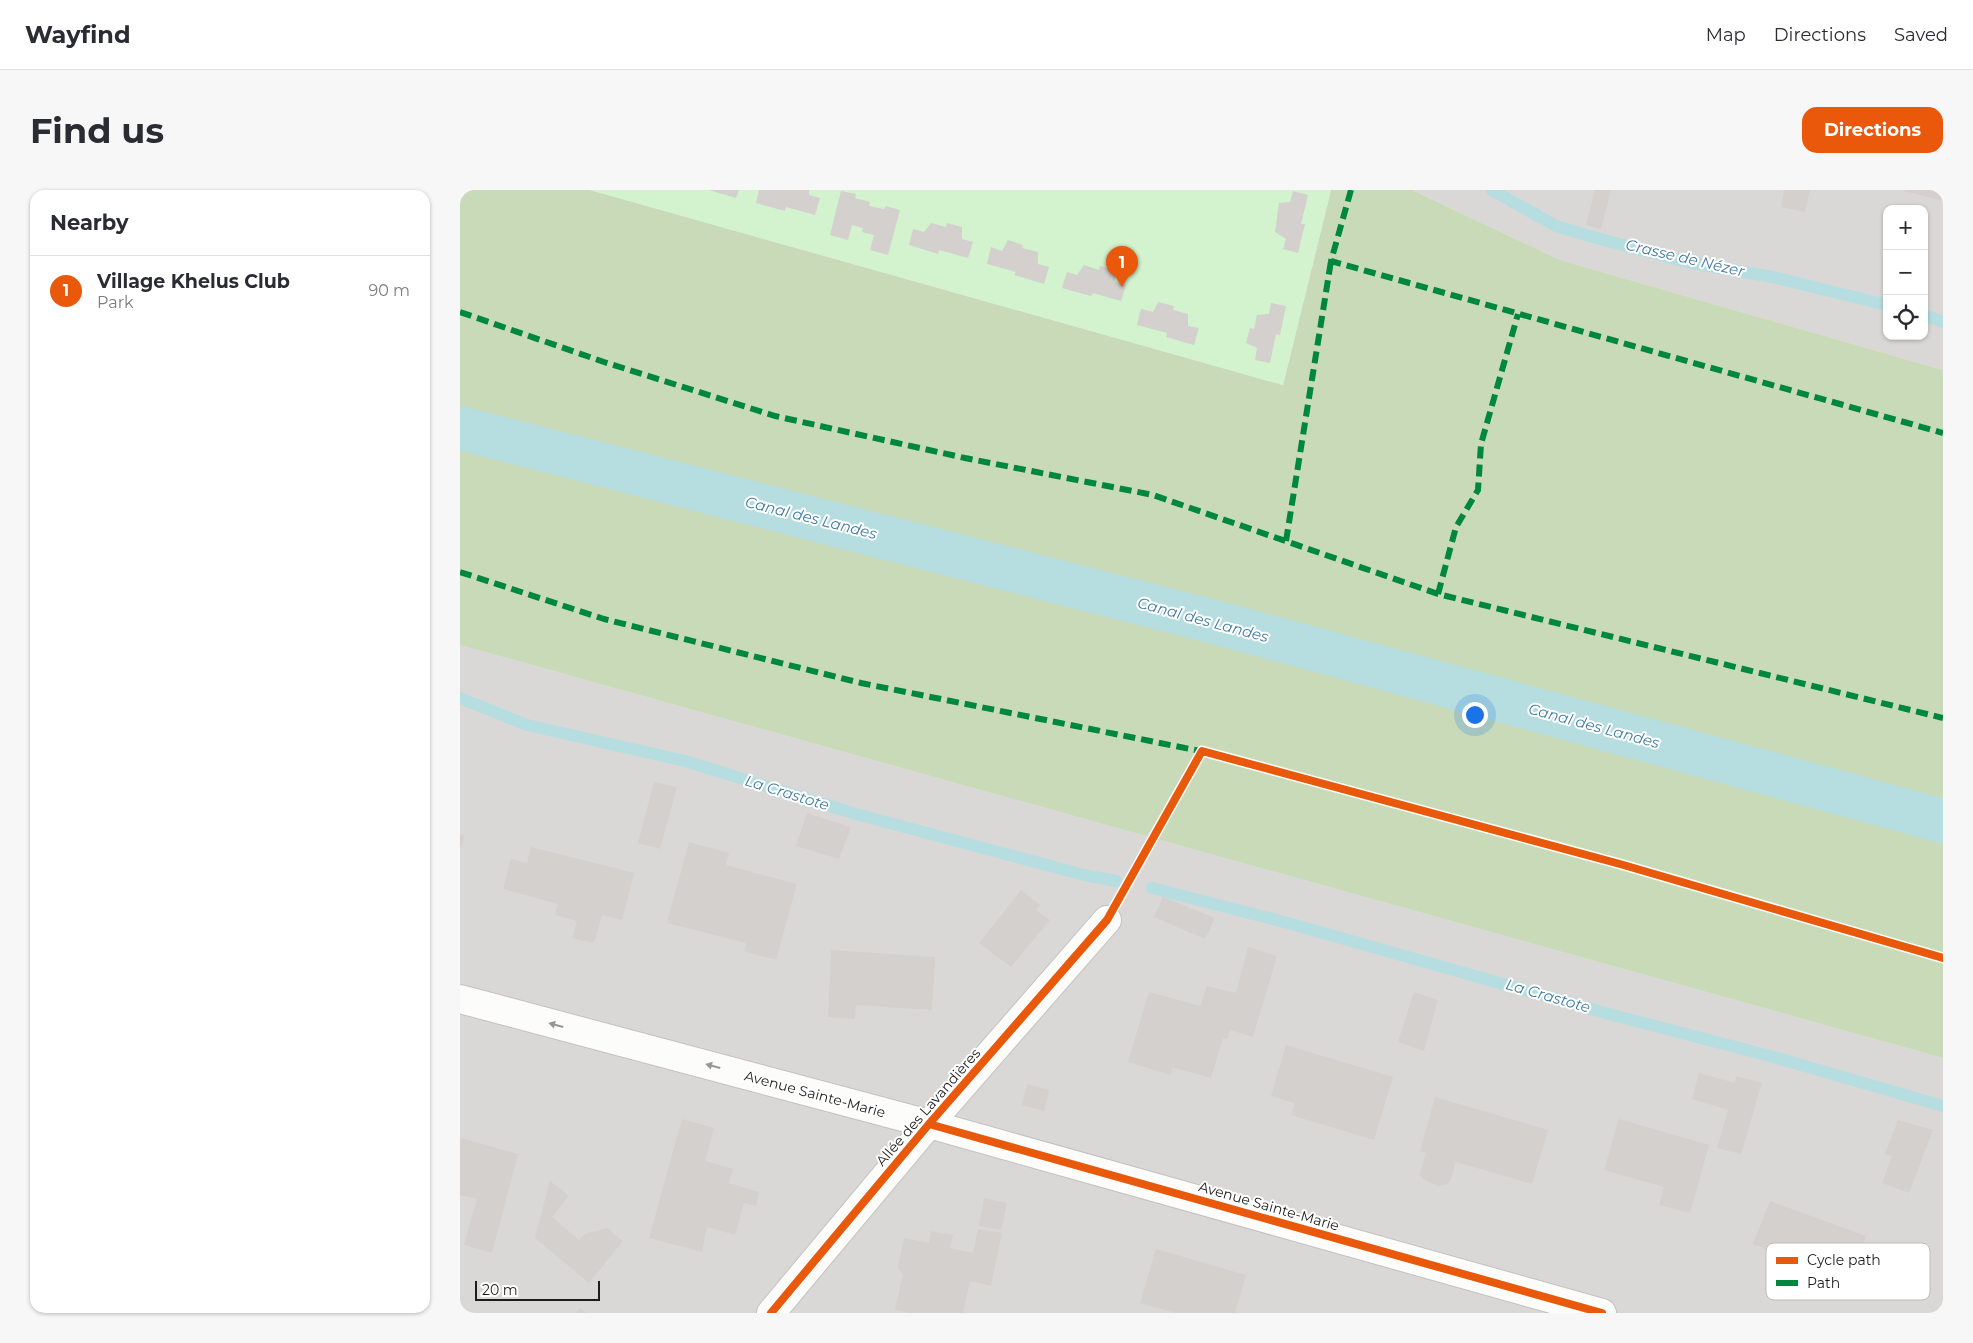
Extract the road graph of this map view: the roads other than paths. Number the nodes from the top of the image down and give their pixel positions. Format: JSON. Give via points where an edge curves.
{"nodes":[{"id":1,"x":1107,"y":920,"type":"dead end"},
{"id":2,"x":460,"y":999,"type":"edge"},
{"id":3,"x":929,"y":1124,"type":"junction"},
{"id":4,"x":1566,"y":1308,"type":"edge"},
{"id":5,"x":771,"y":1313,"type":"edge"},
{"id":6,"x":1602,"y":1313,"type":"edge"}],
"edges":[{"from":1,"to":3,"type":"street","name":"Allée des Lavandières"},
{"from":3,"to":2,"type":"street","name":"Avenue Sainte-Marie","one_way":true},
{"from":3,"to":4,"type":"street","name":"Avenue Sainte-Marie"},
{"from":3,"to":5,"type":"street","name":"Allée des Lavandières"},
{"from":4,"to":6,"type":"street","name":"Avenue Sainte-Marie"}]}
